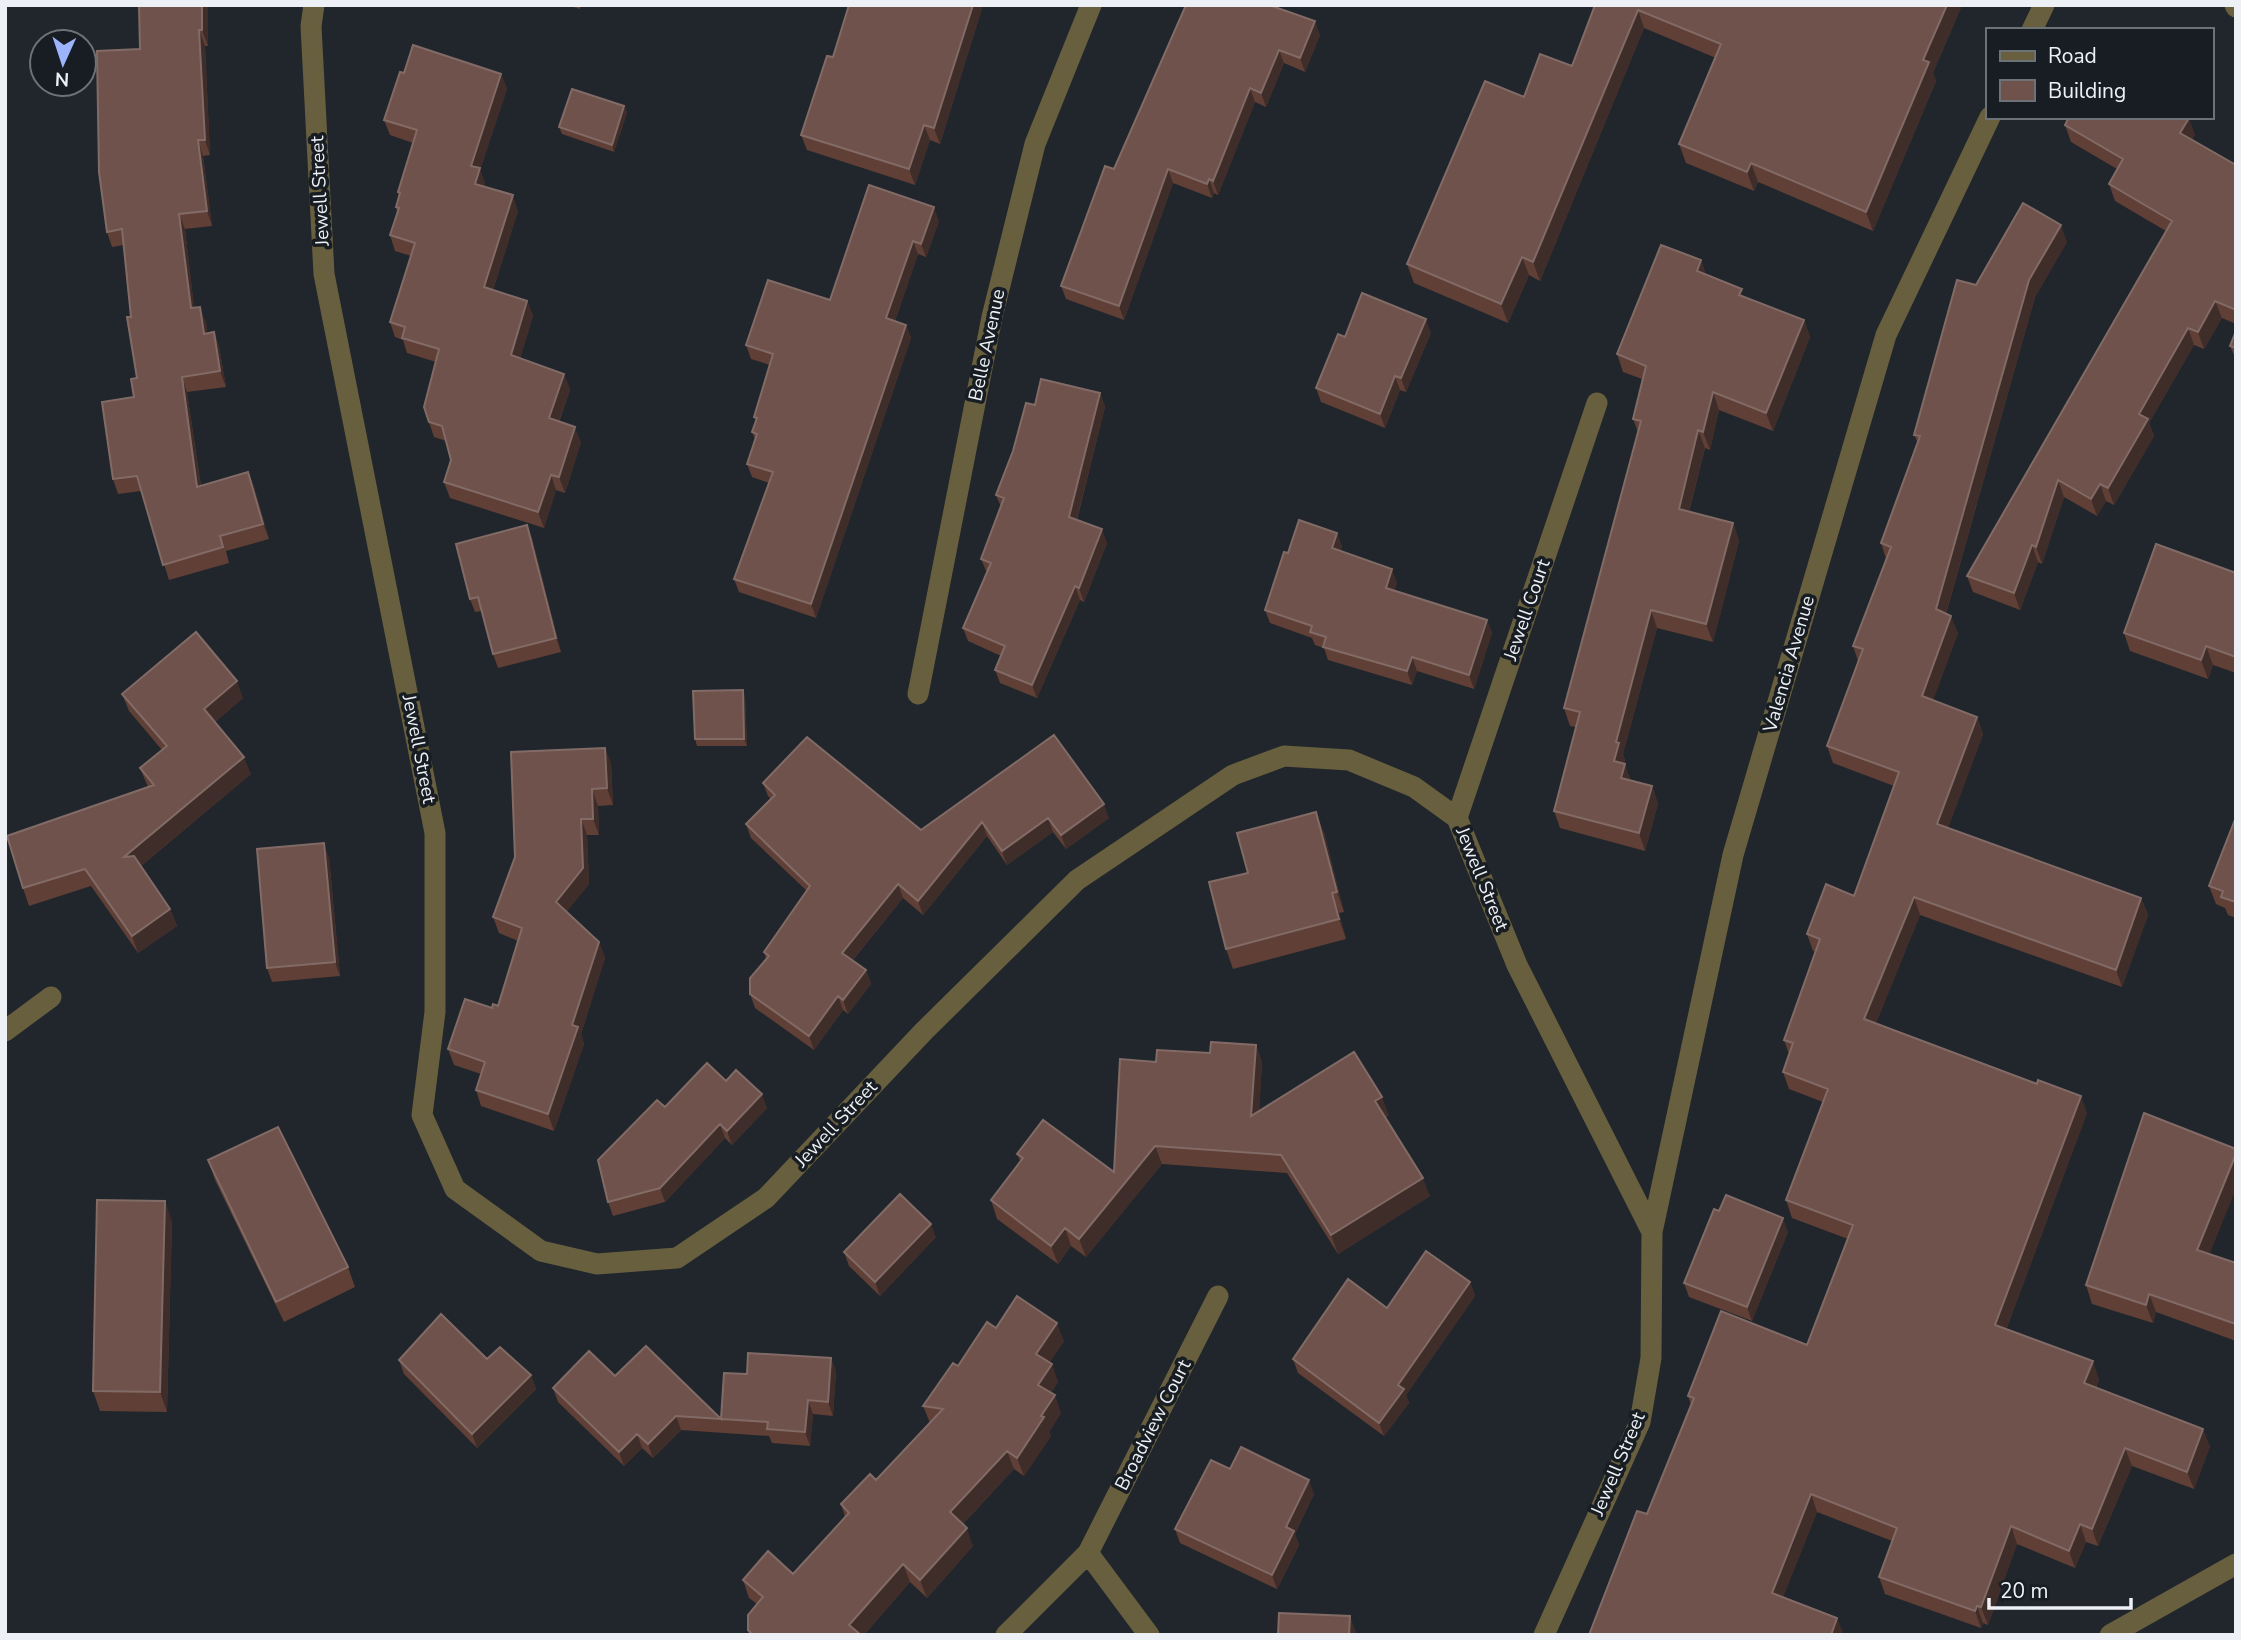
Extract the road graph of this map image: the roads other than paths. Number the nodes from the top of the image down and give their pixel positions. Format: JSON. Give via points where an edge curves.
{"nodes":[{"id":1,"x":314,"y":5,"type":"edge"},
{"id":2,"x":1091,"y":5,"type":"edge"},
{"id":3,"x":2044,"y":5,"type":"edge"},
{"id":4,"x":2033,"y":28,"type":"edge"},
{"id":5,"x":1989,"y":119,"type":"edge"},
{"id":6,"x":1597,"y":403,"type":"dead end"},
{"id":7,"x":918,"y":694,"type":"dead end"},
{"id":8,"x":1457,"y":818,"type":"junction"},
{"id":9,"x":51,"y":997,"type":"dead end"},
{"id":10,"x":5,"y":1031,"type":"edge"},
{"id":11,"x":1652,"y":1232,"type":"junction"},
{"id":12,"x":1218,"y":1296,"type":"dead end"},
{"id":13,"x":1088,"y":1553,"type":"junction"},
{"id":14,"x":2236,"y":1564,"type":"edge"},
{"id":15,"x":1006,"y":1635,"type":"edge"},
{"id":16,"x":1149,"y":1635,"type":"edge"},
{"id":17,"x":1544,"y":1635,"type":"edge"},
{"id":18,"x":2110,"y":1635,"type":"edge"}],
"edges":[{"from":1,"to":8,"type":"street","name":"Jewell Street","via":[[311,26],[324,274],[435,833],[435,1012],[422,1115],[455,1189],[541,1251],[597,1264],[677,1258],[766,1198],[924,1031],[1077,880],[1233,775],[1284,756],[1349,760],[1415,787]]},
{"from":2,"to":7,"type":"street","name":"Belle Avenue","via":[[1035,144],[992,317]]},
{"from":3,"to":4,"type":"street"},
{"from":5,"to":11,"type":"street","name":"Valencia Avenue","via":[[1886,335],[1733,855]]},
{"from":6,"to":8,"type":"street","name":"Jewell Court"},
{"from":8,"to":11,"type":"street","name":"Jewell Street","via":[[1517,965]]},
{"from":9,"to":10,"type":"street"},
{"from":11,"to":17,"type":"street","name":"Jewell Street","via":[[1651,1358],[1640,1422]]},
{"from":12,"to":13,"type":"street","name":"Broadview Court"},
{"from":13,"to":15,"type":"street","name":"Broadview Court"},
{"from":13,"to":16,"type":"street"},
{"from":14,"to":18,"type":"street"}]}
